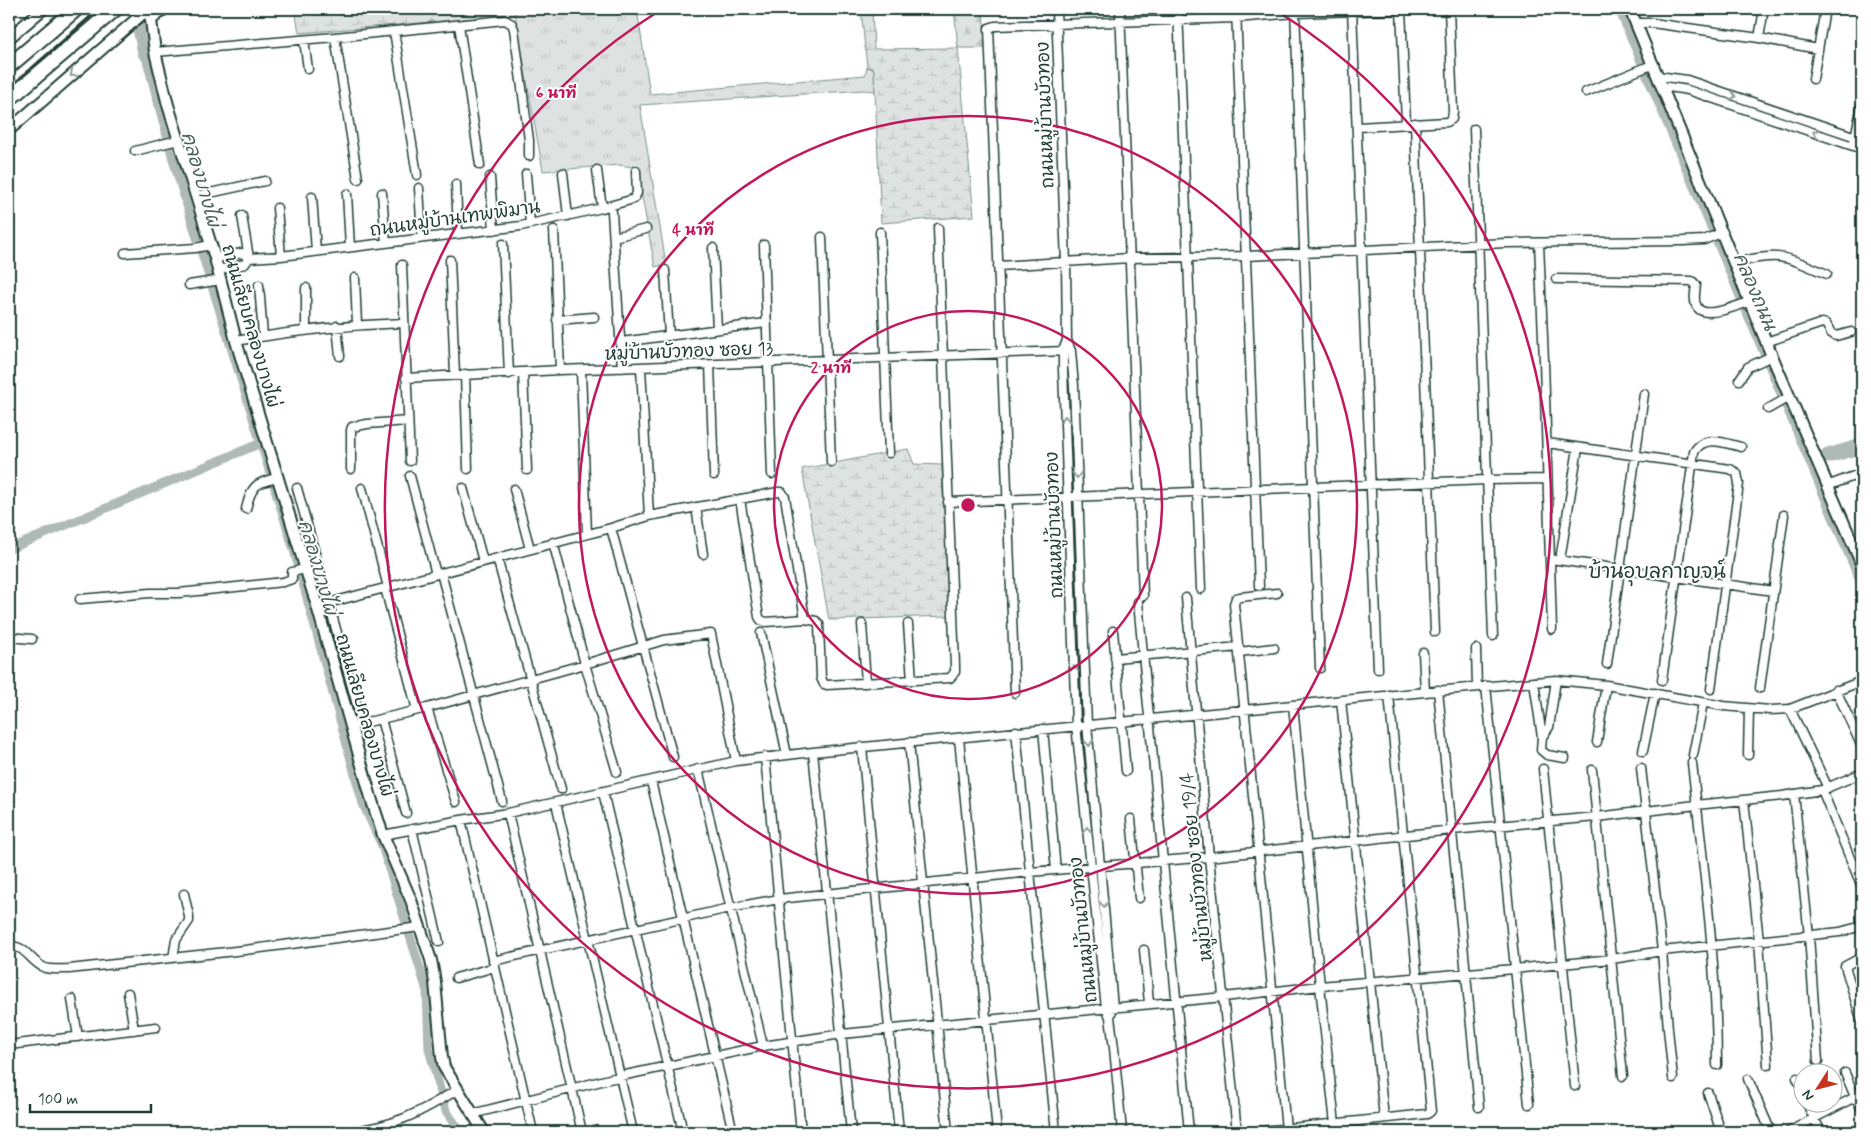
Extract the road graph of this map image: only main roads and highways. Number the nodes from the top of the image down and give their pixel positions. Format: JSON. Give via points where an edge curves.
{"nodes":[{"id":1,"x":76,"y":9,"type":"edge"},
{"id":2,"x":115,"y":9,"type":"edge"},
{"id":3,"x":9,"y":66,"type":"edge"},
{"id":4,"x":9,"y":98,"type":"edge"}],
"edges":[{"from":1,"to":3,"type":"highway"},
{"from":2,"to":4,"type":"highway"}]}
